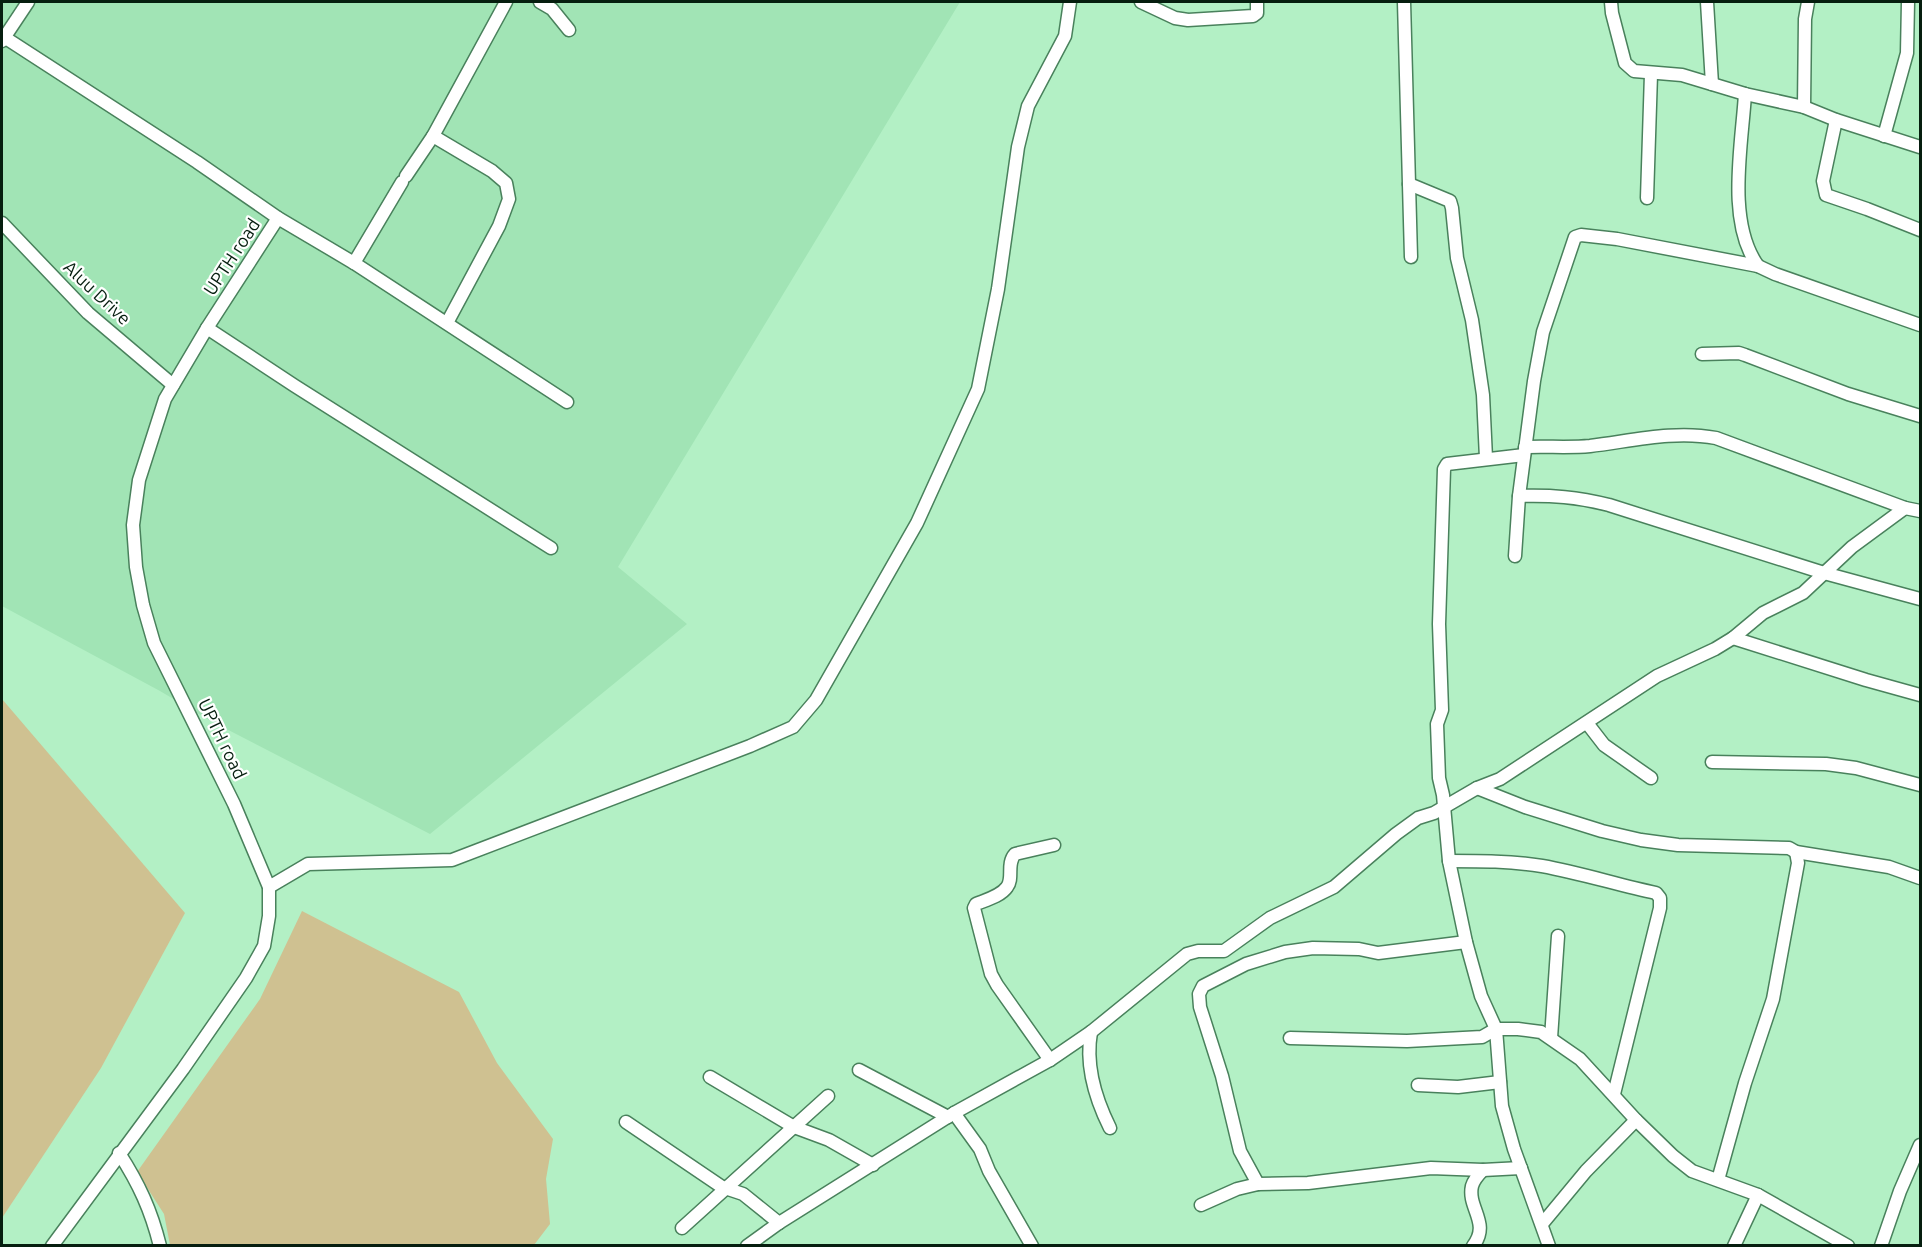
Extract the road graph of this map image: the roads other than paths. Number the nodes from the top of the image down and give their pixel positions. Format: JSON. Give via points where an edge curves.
{"nodes":[{"id":1,"x":28,"y":2,"type":"edge"},
{"id":2,"x":506,"y":2,"type":"edge"},
{"id":3,"x":540,"y":2,"type":"edge"},
{"id":4,"x":1070,"y":2,"type":"edge"},
{"id":5,"x":1141,"y":2,"type":"edge"},
{"id":6,"x":1257,"y":2,"type":"edge"},
{"id":7,"x":1404,"y":2,"type":"edge"},
{"id":8,"x":1611,"y":2,"type":"edge"},
{"id":9,"x":1707,"y":2,"type":"edge"},
{"id":10,"x":1808,"y":2,"type":"edge"},
{"id":11,"x":1908,"y":2,"type":"edge"},
{"id":12,"x":569,"y":30,"type":"dead end"},
{"id":13,"x":3,"y":39,"type":"edge"},
{"id":14,"x":1651,"y":74,"type":"junction"},
{"id":15,"x":1712,"y":84,"type":"junction"},
{"id":16,"x":1745,"y":94,"type":"junction"},
{"id":17,"x":1804,"y":107,"type":"junction"},
{"id":18,"x":1836,"y":120,"type":"junction"},
{"id":19,"x":433,"y":136,"type":"junction"},
{"id":20,"x":1884,"y":136,"type":"junction"},
{"id":21,"x":1920,"y":147,"type":"edge"},
{"id":22,"x":1409,"y":184,"type":"junction"},
{"id":23,"x":1647,"y":198,"type":"dead end"},
{"id":24,"x":278,"y":218,"type":"junction"},
{"id":25,"x":2,"y":223,"type":"edge"},
{"id":26,"x":1920,"y":230,"type":"edge"},
{"id":27,"x":1411,"y":257,"type":"dead end"},
{"id":28,"x":354,"y":263,"type":"junction"},
{"id":29,"x":1758,"y":266,"type":"junction"},
{"id":30,"x":447,"y":324,"type":"junction"},
{"id":31,"x":1920,"y":325,"type":"edge"},
{"id":32,"x":207,"y":328,"type":"junction"},
{"id":33,"x":1702,"y":354,"type":"dead end"},
{"id":34,"x":173,"y":385,"type":"junction"},
{"id":35,"x":567,"y":402,"type":"dead end"},
{"id":36,"x":1920,"y":416,"type":"edge"},
{"id":37,"x":1524,"y":451,"type":"junction"},
{"id":38,"x":1486,"y":458,"type":"junction"},
{"id":39,"x":1519,"y":496,"type":"junction"},
{"id":40,"x":1905,"y":508,"type":"junction"},
{"id":41,"x":1920,"y":511,"type":"edge"},
{"id":42,"x":551,"y":548,"type":"dead end"},
{"id":43,"x":1515,"y":556,"type":"dead end"},
{"id":44,"x":1824,"y":573,"type":"junction"},
{"id":45,"x":1920,"y":599,"type":"edge"},
{"id":46,"x":1733,"y":638,"type":"junction"},
{"id":47,"x":1920,"y":695,"type":"edge"},
{"id":48,"x":1587,"y":723,"type":"junction"},
{"id":49,"x":1712,"y":762,"type":"dead end"},
{"id":50,"x":1651,"y":778,"type":"dead end"},
{"id":51,"x":1920,"y":785,"type":"edge"},
{"id":52,"x":1477,"y":788,"type":"junction"},
{"id":53,"x":1443,"y":807,"type":"junction"},
{"id":54,"x":1054,"y":845,"type":"dead end"},
{"id":55,"x":1796,"y":852,"type":"junction"},
{"id":56,"x":1449,"y":861,"type":"junction"},
{"id":57,"x":1920,"y":878,"type":"edge"},
{"id":58,"x":269,"y":887,"type":"junction"},
{"id":59,"x":1558,"y":936,"type":"dead end"},
{"id":60,"x":1466,"y":942,"type":"junction"},
{"id":61,"x":1496,"y":1029,"type":"junction"},
{"id":62,"x":1091,"y":1032,"type":"junction"},
{"id":63,"x":1290,"y":1038,"type":"dead end"},
{"id":64,"x":1551,"y":1038,"type":"junction"},
{"id":65,"x":1050,"y":1060,"type":"junction"},
{"id":66,"x":859,"y":1070,"type":"dead end"},
{"id":67,"x":710,"y":1077,"type":"dead end"},
{"id":68,"x":1500,"y":1082,"type":"junction"},
{"id":69,"x":1418,"y":1085,"type":"dead end"},
{"id":70,"x":1614,"y":1094,"type":"junction"},
{"id":71,"x":828,"y":1096,"type":"dead end"},
{"id":72,"x":951,"y":1115,"type":"junction"},
{"id":73,"x":1636,"y":1120,"type":"junction"},
{"id":74,"x":626,"y":1122,"type":"dead end"},
{"id":75,"x":794,"y":1127,"type":"junction"},
{"id":76,"x":1110,"y":1128,"type":"dead end"},
{"id":77,"x":1920,"y":1145,"type":"edge"},
{"id":78,"x":119,"y":1153,"type":"junction"},
{"id":79,"x":873,"y":1165,"type":"junction"},
{"id":80,"x":1521,"y":1168,"type":"junction"},
{"id":81,"x":1483,"y":1170,"type":"junction"},
{"id":82,"x":1718,"y":1180,"type":"junction"},
{"id":83,"x":1258,"y":1184,"type":"junction"},
{"id":84,"x":727,"y":1188,"type":"junction"},
{"id":85,"x":1758,"y":1195,"type":"junction"},
{"id":86,"x":1201,"y":1205,"type":"dead end"},
{"id":87,"x":70,"y":1220,"type":"junction"},
{"id":88,"x":779,"y":1223,"type":"junction"},
{"id":89,"x":1542,"y":1224,"type":"junction"},
{"id":90,"x":682,"y":1228,"type":"dead end"},
{"id":91,"x":52,"y":1245,"type":"edge"},
{"id":92,"x":58,"y":1245,"type":"edge"},
{"id":93,"x":160,"y":1245,"type":"edge"},
{"id":94,"x":747,"y":1245,"type":"edge"},
{"id":95,"x":1032,"y":1245,"type":"edge"},
{"id":96,"x":1473,"y":1245,"type":"edge"},
{"id":97,"x":1549,"y":1245,"type":"edge"},
{"id":98,"x":1734,"y":1245,"type":"edge"},
{"id":99,"x":1848,"y":1245,"type":"edge"},
{"id":100,"x":1881,"y":1245,"type":"edge"}],
"edges":[{"from":1,"to":13,"type":"street"},
{"from":2,"to":19,"type":"street"},
{"from":3,"to":12,"type":"street","via":[[552,9]]},
{"from":4,"to":58,"type":"street","via":[[1065,36],[1028,106],[1018,147],[998,289],[978,389],[917,523],[816,700],[793,727],[452,860],[308,864]]},
{"from":5,"to":6,"type":"street","via":[[1175,18],[1198,20],[1253,16],[1257,13]]},
{"from":7,"to":22,"type":"street"},
{"from":8,"to":14,"type":"street","via":[[1625,63],[1634,71]]},
{"from":9,"to":15,"type":"street"},
{"from":10,"to":17,"type":"street"},
{"from":11,"to":20,"type":"street","via":[[1907,53]]},
{"from":13,"to":24,"type":"street"},
{"from":14,"to":15,"type":"street","via":[[1682,75]]},
{"from":14,"to":23,"type":"street"},
{"from":15,"to":16,"type":"street"},
{"from":16,"to":17,"type":"street"},
{"from":16,"to":29,"type":"street","via":[[1741,219],[1750,255]]},
{"from":17,"to":18,"type":"street"},
{"from":18,"to":20,"type":"street"},
{"from":18,"to":26,"type":"street","via":[[1823,181],[1826,195]]},
{"from":19,"to":28,"type":"street"},
{"from":19,"to":30,"type":"street","via":[[492,171],[506,183],[509,199],[499,226]]},
{"from":20,"to":21,"type":"street"},
{"from":22,"to":27,"type":"street"},
{"from":22,"to":38,"type":"street","via":[[1450,201],[1452,208],[1457,258],[1472,320],[1483,395]]},
{"from":24,"to":28,"type":"street"},
{"from":24,"to":32,"type":"street","name":"UPTH road"},
{"from":25,"to":34,"type":"street","name":"Aluu Drive","via":[[88,313]]},
{"from":28,"to":30,"type":"street"},
{"from":29,"to":31,"type":"street"},
{"from":29,"to":37,"type":"street","via":[[1617,239],[1575,237],[1543,333]]},
{"from":30,"to":35,"type":"street"},
{"from":32,"to":34,"type":"street","name":"UPTH road"},
{"from":32,"to":42,"type":"street"},
{"from":33,"to":36,"type":"street","via":[[1739,353]]},
{"from":34,"to":58,"type":"street","name":"UPTH road","via":[[139,480],[133,525],[143,605],[154,643],[234,804]]},
{"from":37,"to":38,"type":"street"},
{"from":37,"to":39,"type":"street"},
{"from":37,"to":40,"type":"street","via":[[1649,437],[1704,436]]},
{"from":38,"to":53,"type":"street","via":[[1447,464],[1444,469],[1439,624],[1442,710],[1437,724]]},
{"from":39,"to":43,"type":"street"},
{"from":39,"to":44,"type":"street","via":[[1576,497],[1609,505]]},
{"from":40,"to":41,"type":"street"},
{"from":40,"to":44,"type":"street"},
{"from":44,"to":45,"type":"street"},
{"from":44,"to":46,"type":"street","via":[[1803,593],[1762,613]]},
{"from":46,"to":47,"type":"street"},
{"from":46,"to":48,"type":"street","via":[[1658,676]]},
{"from":48,"to":50,"type":"street","via":[[1604,746]]},
{"from":48,"to":52,"type":"street","via":[[1500,779]]},
{"from":49,"to":51,"type":"street","via":[[1826,764]]},
{"from":52,"to":53,"type":"street"},
{"from":52,"to":55,"type":"street","via":[[1526,807],[1641,840],[1678,845],[1790,848]]},
{"from":53,"to":56,"type":"street"},
{"from":53,"to":62,"type":"street","via":[[1396,834],[1334,887],[1270,918],[1224,951],[1187,954]]},
{"from":54,"to":65,"type":"street","via":[[1015,854],[1010,861],[1006,889],[976,903],[974,908],[998,986]]},
{"from":55,"to":57,"type":"street","via":[[1888,867]]},
{"from":55,"to":82,"type":"street","via":[[1798,863],[1773,999]]},
{"from":56,"to":60,"type":"street"},
{"from":56,"to":70,"type":"street","via":[[1542,866],[1656,893],[1660,898]]},
{"from":58,"to":78,"type":"street","name":"UPTH road","via":[[264,946],[246,978]]},
{"from":59,"to":64,"type":"street"},
{"from":60,"to":61,"type":"street","via":[[1481,996]]},
{"from":60,"to":83,"type":"street","via":[[1378,953],[1313,948],[1285,952],[1246,964],[1203,986],[1198,994],[1200,1007],[1240,1151]]},
{"from":61,"to":63,"type":"street","via":[[1482,1037],[1407,1041]]},
{"from":61,"to":64,"type":"street","via":[[1541,1032]]},
{"from":61,"to":68,"type":"street"},
{"from":62,"to":65,"type":"street"},
{"from":62,"to":76,"type":"street","via":[[1088,1047],[1095,1091]]},
{"from":64,"to":70,"type":"street","via":[[1580,1059]]},
{"from":65,"to":72,"type":"street"},
{"from":66,"to":72,"type":"street"},
{"from":67,"to":75,"type":"street"},
{"from":68,"to":69,"type":"street","via":[[1458,1087]]},
{"from":68,"to":80,"type":"street","via":[[1502,1106]]},
{"from":70,"to":73,"type":"street"},
{"from":71,"to":75,"type":"street"},
{"from":72,"to":79,"type":"street"},
{"from":72,"to":95,"type":"street","via":[[982,1153]]},
{"from":73,"to":82,"type":"street","via":[[1692,1171]]},
{"from":73,"to":89,"type":"street"},
{"from":74,"to":84,"type":"street"},
{"from":75,"to":79,"type":"street","via":[[829,1140]]},
{"from":75,"to":84,"type":"street"},
{"from":77,"to":100,"type":"street"},
{"from":78,"to":87,"type":"street","name":"UPTH road"},
{"from":78,"to":93,"type":"street","via":[[153,1217]]},
{"from":79,"to":88,"type":"street"},
{"from":80,"to":81,"type":"street"},
{"from":80,"to":89,"type":"street"},
{"from":81,"to":83,"type":"street","via":[[1431,1168],[1308,1183]]},
{"from":81,"to":96,"type":"street","via":[[1471,1187],[1481,1230]]},
{"from":82,"to":85,"type":"street"},
{"from":83,"to":86,"type":"street"},
{"from":84,"to":88,"type":"street","via":[[743,1194]]},
{"from":84,"to":90,"type":"street"},
{"from":85,"to":98,"type":"street"},
{"from":85,"to":99,"type":"street"},
{"from":87,"to":91,"type":"street","name":"UPTH road"},
{"from":87,"to":92,"type":"street"},
{"from":88,"to":94,"type":"street"},
{"from":89,"to":97,"type":"street"}]}
